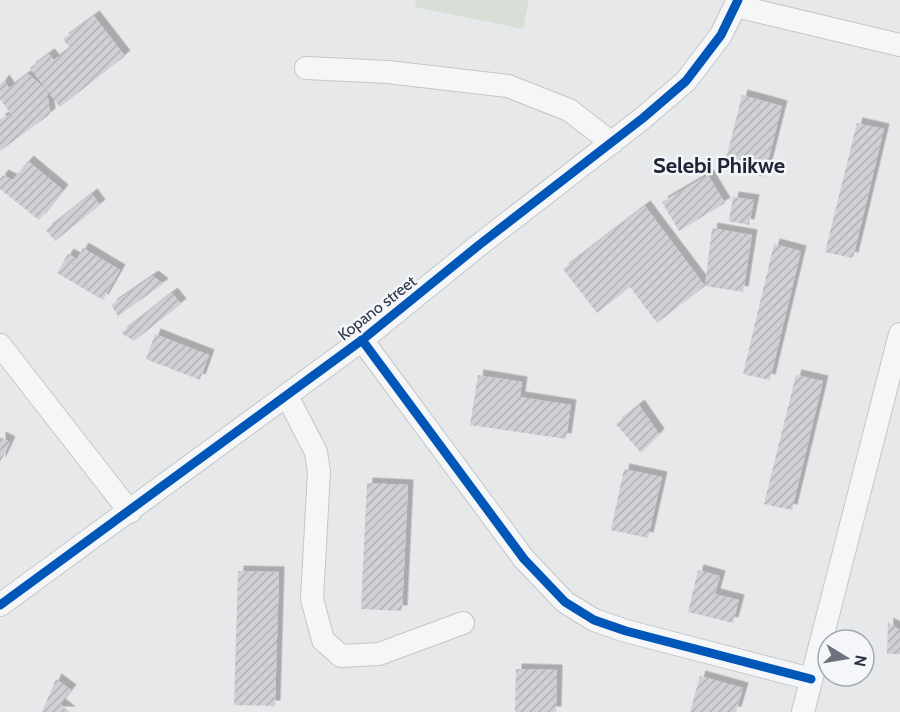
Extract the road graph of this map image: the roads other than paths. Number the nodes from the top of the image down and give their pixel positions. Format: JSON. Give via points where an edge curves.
{"nodes":[{"id":1,"x":737,"y":3,"type":"edge"},
{"id":2,"x":900,"y":45,"type":"edge"},
{"id":3,"x":306,"y":68,"type":"dead end"},
{"id":4,"x":612,"y":143,"type":"junction"},
{"id":5,"x":900,"y":334,"type":"edge"},
{"id":6,"x":362,"y":340,"type":"junction"},
{"id":7,"x":0,"y":345,"type":"edge"},
{"id":8,"x":287,"y":396,"type":"junction"},
{"id":9,"x":130,"y":512,"type":"junction"},
{"id":10,"x":0,"y":605,"type":"edge"},
{"id":11,"x":463,"y":623,"type":"dead end"},
{"id":12,"x":811,"y":679,"type":"junction"},
{"id":13,"x":803,"y":712,"type":"edge"}],
"edges":[{"from":1,"to":2,"type":"street"},
{"from":1,"to":4,"type":"street","name":"Kopano street","via":[[721,35],[686,81]]},
{"from":3,"to":4,"type":"street","via":[[388,72],[508,86],[569,110]]},
{"from":4,"to":6,"type":"street","name":"Kopano street"},
{"from":5,"to":12,"type":"street"},
{"from":6,"to":8,"type":"street","name":"Kopano street"},
{"from":6,"to":12,"type":"street","via":[[524,559],[570,606],[594,620],[626,631]]},
{"from":7,"to":9,"type":"street"},
{"from":8,"to":9,"type":"street","name":"Kopano street"},
{"from":8,"to":11,"type":"street","via":[[316,453],[319,472],[312,598],[323,640],[341,656],[379,654]]},
{"from":9,"to":10,"type":"street","name":"Kopano street"},
{"from":12,"to":13,"type":"street"}]}
